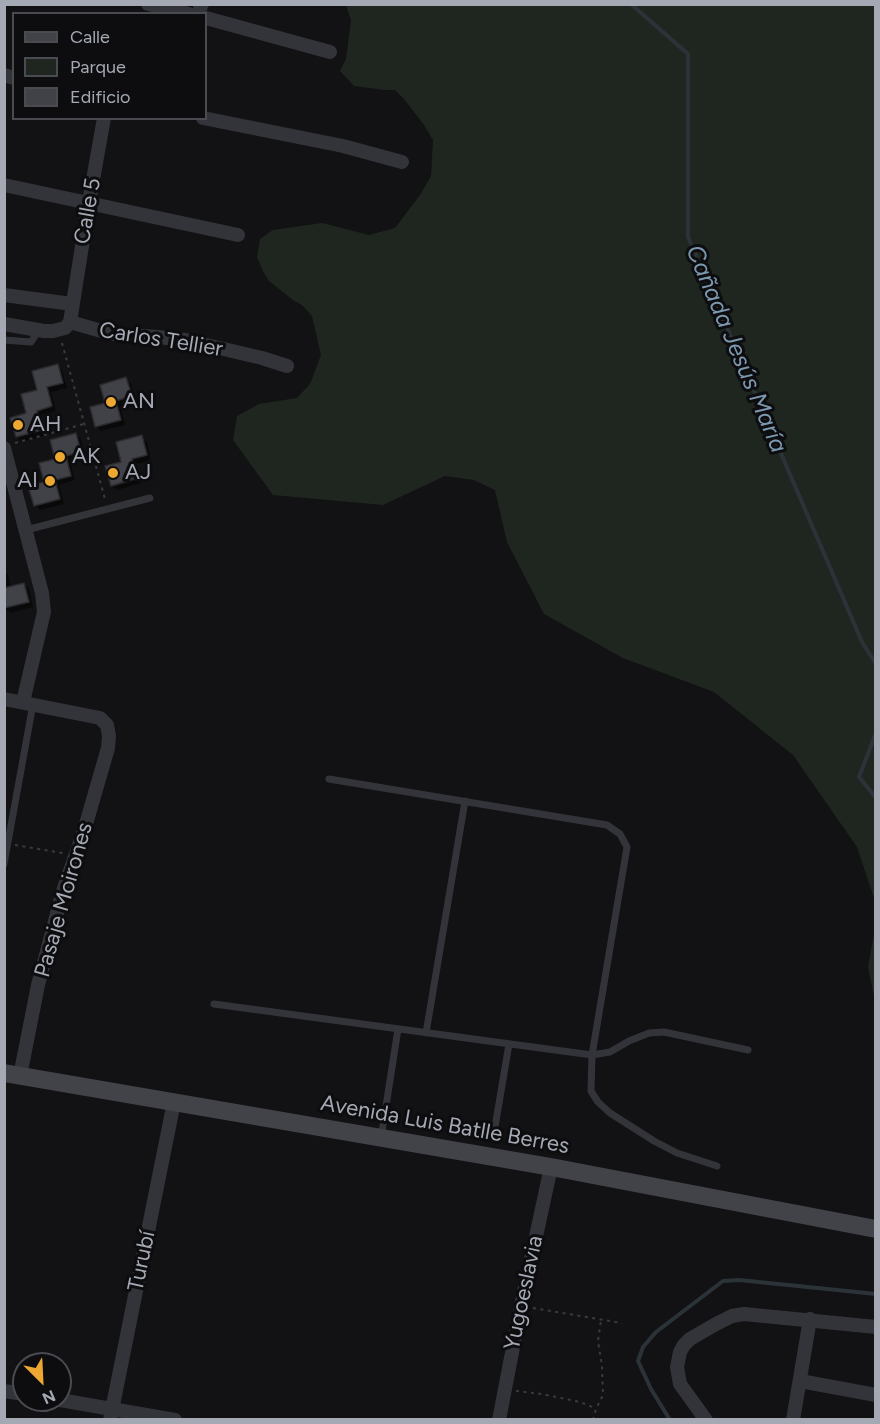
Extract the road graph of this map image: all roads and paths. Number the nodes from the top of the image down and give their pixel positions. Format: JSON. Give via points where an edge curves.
{"nodes":[{"id":1,"x":148,"y":4,"type":"edge"},
{"id":2,"x":181,"y":12,"type":"edge"},
{"id":3,"x":207,"y":18,"type":"edge"},
{"id":4,"x":330,"y":52,"type":"dead end"},
{"id":5,"x":207,"y":119,"type":"edge"},
{"id":6,"x":104,"y":120,"type":"edge"},
{"id":7,"x":402,"y":162,"type":"dead end"},
{"id":8,"x":4,"y":185,"type":"edge"},
{"id":9,"x":88,"y":202,"type":"junction"},
{"id":10,"x":238,"y":235,"type":"dead end"},
{"id":11,"x":4,"y":295,"type":"edge"},
{"id":12,"x":72,"y":304,"type":"junction"},
{"id":13,"x":4,"y":324,"type":"edge"},
{"id":14,"x":64,"y":326,"type":"junction"},
{"id":15,"x":39,"y":330,"type":"junction"},
{"id":16,"x":4,"y":340,"type":"edge"},
{"id":17,"x":287,"y":366,"type":"dead end"},
{"id":18,"x":84,"y":424,"type":"junction"},
{"id":19,"x":10,"y":445,"type":"edge"},
{"id":20,"x":150,"y":498,"type":"dead end"},
{"id":21,"x":105,"y":499,"type":"dead end"},
{"id":22,"x":26,"y":530,"type":"junction"},
{"id":23,"x":4,"y":699,"type":"edge"},
{"id":24,"x":28,"y":703,"type":"junction"},
{"id":25,"x":329,"y":779,"type":"dead end"},
{"id":26,"x":465,"y":801,"type":"junction"},
{"id":27,"x":9,"y":843,"type":"junction"},
{"id":28,"x":74,"y":855,"type":"junction"},
{"id":29,"x":4,"y":864,"type":"edge"},
{"id":30,"x":214,"y":1004,"type":"dead end"},
{"id":31,"x":398,"y":1029,"type":"junction"},
{"id":32,"x":426,"y":1033,"type":"junction"},
{"id":33,"x":509,"y":1044,"type":"junction"},
{"id":34,"x":748,"y":1050,"type":"dead end"},
{"id":35,"x":592,"y":1055,"type":"junction"},
{"id":36,"x":12,"y":1074,"type":"edge"},
{"id":37,"x":174,"y":1102,"type":"junction"},
{"id":38,"x":495,"y":1127,"type":"dead end"},
{"id":39,"x":381,"y":1138,"type":"junction"},
{"id":40,"x":717,"y":1166,"type":"dead end"},
{"id":41,"x":551,"y":1167,"type":"junction"},
{"id":42,"x":876,"y":1229,"type":"edge"},
{"id":43,"x":520,"y":1306,"type":"junction"},
{"id":44,"x":601,"y":1319,"type":"junction"},
{"id":45,"x":810,"y":1319,"type":"junction"},
{"id":46,"x":622,"y":1323,"type":"dead end"},
{"id":47,"x":876,"y":1327,"type":"edge"},
{"id":48,"x":800,"y":1382,"type":"junction"},
{"id":49,"x":504,"y":1390,"type":"junction"},
{"id":50,"x":876,"y":1395,"type":"edge"},
{"id":51,"x":72,"y":1403,"type":"edge"},
{"id":52,"x":596,"y":1409,"type":"junction"},
{"id":53,"x":111,"y":1414,"type":"edge"},
{"id":54,"x":175,"y":1419,"type":"edge"},
{"id":55,"x":499,"y":1419,"type":"edge"},
{"id":56,"x":593,"y":1419,"type":"edge"},
{"id":57,"x":706,"y":1419,"type":"edge"},
{"id":58,"x":793,"y":1419,"type":"edge"}],
"edges":[{"from":1,"to":2,"type":"street"},
{"from":3,"to":4,"type":"street"},
{"from":5,"to":7,"type":"street"},
{"from":6,"to":9,"type":"street","name":"Calle 5"},
{"from":8,"to":9,"type":"street"},
{"from":9,"to":10,"type":"street"},
{"from":9,"to":12,"type":"street","name":"Calle 5"},
{"from":11,"to":12,"type":"street","name":"Carlos Tellier"},
{"from":12,"to":14,"type":"street","name":"Carlos Tellier"},
{"from":13,"to":15,"type":"street","name":"Carlos Tellier"},
{"from":14,"to":15,"type":"street","name":"Carlos Tellier","via":[[53,331]]},
{"from":14,"to":17,"type":"street","name":"Carlos Tellier","via":[[185,340]]},
{"from":14,"to":18,"type":"path"},
{"from":15,"to":16,"type":"lane","via":[[31,342]]},
{"from":18,"to":19,"type":"path"},
{"from":18,"to":21,"type":"path"},
{"from":19,"to":22,"type":"street"},
{"from":20,"to":22,"type":"lane"},
{"from":22,"to":24,"type":"street","via":[[44,612]]},
{"from":23,"to":24,"type":"street"},
{"from":24,"to":27,"type":"lane"},
{"from":24,"to":28,"type":"street","name":"Pasaje Moirones","via":[[100,718],[107,725],[108,748]]},
{"from":25,"to":26,"type":"lane"},
{"from":26,"to":32,"type":"lane"},
{"from":26,"to":35,"type":"lane","via":[[607,825],[620,834],[627,847]]},
{"from":27,"to":28,"type":"path"},
{"from":27,"to":29,"type":"lane"},
{"from":28,"to":36,"type":"street","name":"Pasaje Moirones"},
{"from":30,"to":31,"type":"lane"},
{"from":31,"to":32,"type":"lane"},
{"from":31,"to":39,"type":"lane"},
{"from":32,"to":33,"type":"lane"},
{"from":33,"to":35,"type":"lane"},
{"from":33,"to":38,"type":"lane"},
{"from":34,"to":35,"type":"lane","via":[[664,1032],[649,1033],[610,1052]]},
{"from":35,"to":40,"type":"lane","via":[[591,1091],[610,1113],[677,1153]]},
{"from":36,"to":37,"type":"main road","name":"Avenida Luis Batlle Berres"},
{"from":37,"to":39,"type":"main road","name":"Avenida Luis Batlle Berres"},
{"from":37,"to":53,"type":"street","name":"Turubí"},
{"from":39,"to":41,"type":"main road","name":"Avenida Luis Batlle Berres"},
{"from":41,"to":42,"type":"main road","name":"Avenida Luis Batlle Berres"},
{"from":41,"to":43,"type":"street","name":"Yugoeslavia"},
{"from":43,"to":44,"type":"path"},
{"from":43,"to":49,"type":"street","name":"Yugoeslavia"},
{"from":44,"to":46,"type":"path"},
{"from":44,"to":52,"type":"path","via":[[598,1341],[603,1395]]},
{"from":45,"to":47,"type":"street"},
{"from":45,"to":48,"type":"street"},
{"from":45,"to":57,"type":"street","via":[[744,1314],[732,1316],[690,1339],[680,1352],[676,1367],[684,1389]]},
{"from":48,"to":50,"type":"street"},
{"from":48,"to":58,"type":"street"},
{"from":49,"to":52,"type":"path","via":[[542,1394]]},
{"from":49,"to":55,"type":"street","name":"Yugoeslavia"},
{"from":51,"to":53,"type":"street"},
{"from":52,"to":56,"type":"path"},
{"from":53,"to":54,"type":"street"}]}
